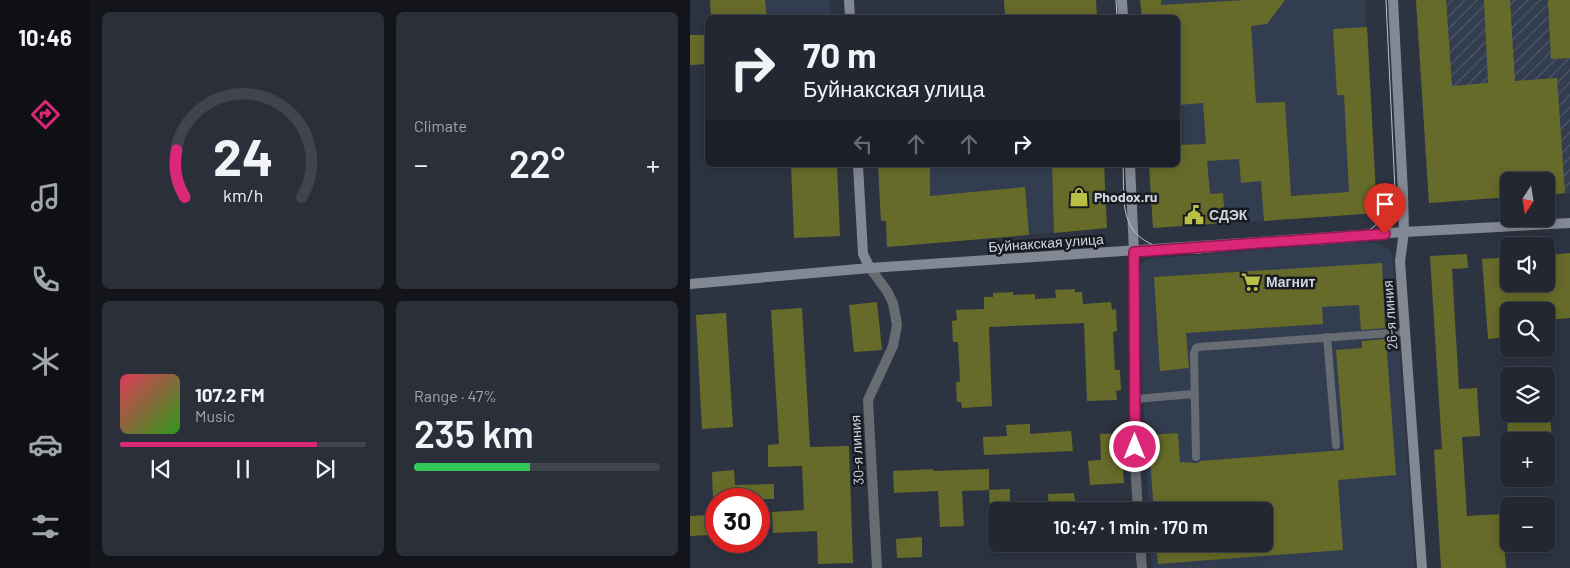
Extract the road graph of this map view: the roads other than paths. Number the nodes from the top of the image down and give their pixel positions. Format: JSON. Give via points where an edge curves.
{"nodes":[{"id":1,"x":849,"y":0,"type":"edge"},
{"id":2,"x":1122,"y":0,"type":"edge"},
{"id":3,"x":1393,"y":0,"type":"edge"},
{"id":4,"x":850,"y":15,"type":"edge"},
{"id":5,"x":1123,"y":15,"type":"edge"},
{"id":6,"x":858,"y":167,"type":"edge"},
{"id":7,"x":1130,"y":167,"type":"edge"},
{"id":8,"x":1570,"y":223,"type":"edge"},
{"id":9,"x":1404,"y":232,"type":"junction"},
{"id":10,"x":1134,"y":252,"type":"junction"},
{"id":11,"x":870,"y":268,"type":"junction"},
{"id":12,"x":690,"y":284,"type":"edge"},
{"id":13,"x":1405,"y":332,"type":"junction"},
{"id":14,"x":1328,"y":337,"type":"junction"},
{"id":15,"x":1194,"y":394,"type":"junction"},
{"id":16,"x":1135,"y":399,"type":"junction"},
{"id":17,"x":1336,"y":445,"type":"dead end"},
{"id":18,"x":1196,"y":457,"type":"dead end"},
{"id":19,"x":1137,"y":502,"type":"edge"},
{"id":20,"x":1141,"y":552,"type":"edge"},
{"id":21,"x":877,"y":568,"type":"edge"},
{"id":22,"x":1142,"y":568,"type":"edge"},
{"id":23,"x":1422,"y":568,"type":"edge"}],
"edges":[{"from":1,"to":4,"type":"street"},
{"from":2,"to":5,"type":"street"},
{"from":3,"to":9,"type":"street","name":"26-я линия"},
{"from":6,"to":11,"type":"street","name":"30-я линия","via":[[863,254]]},
{"from":7,"to":10,"type":"street"},
{"from":8,"to":9,"type":"street","name":"Буйнакская улица"},
{"from":9,"to":10,"type":"street","name":"Буйнакская улица"},
{"from":9,"to":13,"type":"street","name":"26-я линия","via":[[1400,261]]},
{"from":10,"to":11,"type":"street","name":"Буйнакская улица"},
{"from":10,"to":16,"type":"street"},
{"from":11,"to":12,"type":"street","name":"Буйнакская улица"},
{"from":11,"to":21,"type":"street","name":"30-я линия","via":[[893,303],[897,325],[893,346],[868,400]]},
{"from":13,"to":14,"type":"lane"},
{"from":13,"to":23,"type":"street","name":"26-я линия"},
{"from":14,"to":15,"type":"lane","via":[[1196,348]]},
{"from":14,"to":17,"type":"lane"},
{"from":15,"to":16,"type":"lane"},
{"from":15,"to":18,"type":"lane"},
{"from":16,"to":19,"type":"street"},
{"from":20,"to":22,"type":"street"}]}
